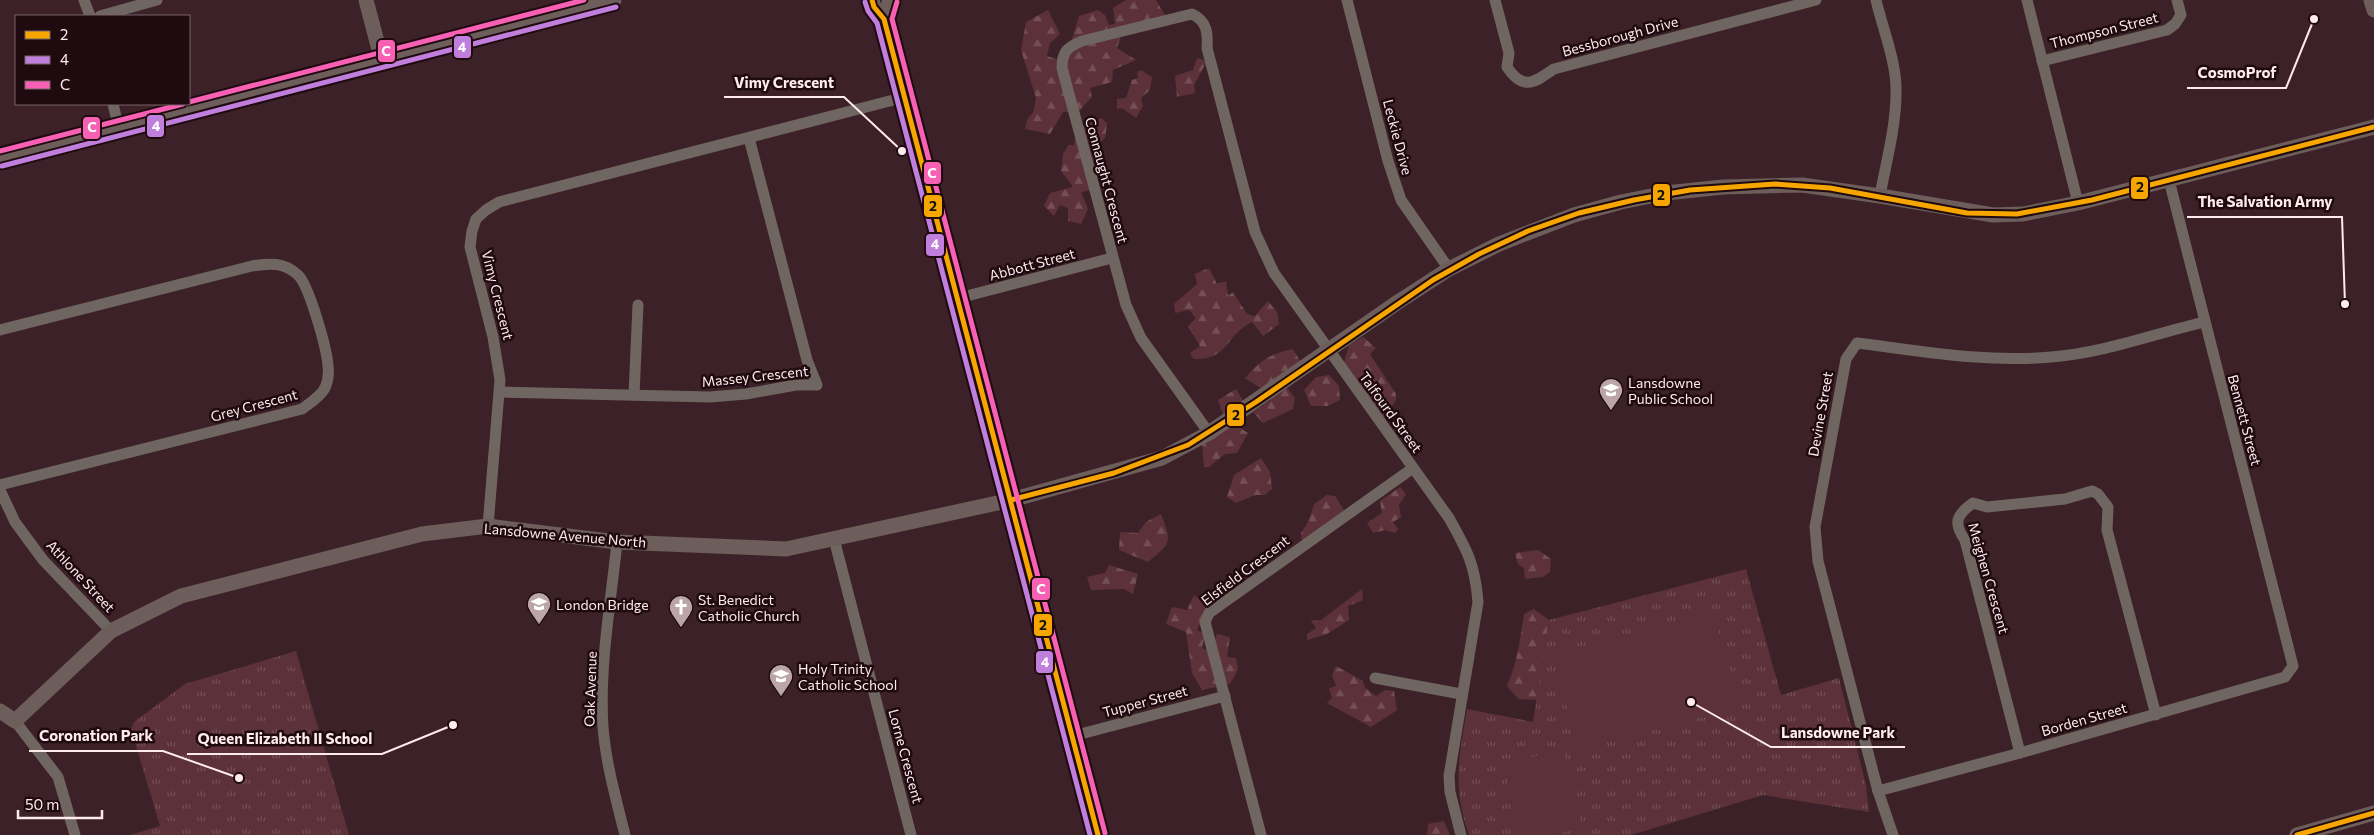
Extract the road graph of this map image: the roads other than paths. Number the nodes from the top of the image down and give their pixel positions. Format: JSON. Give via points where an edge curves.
{"nodes":[{"id":1,"x":84,"y":0,"type":"edge"},
{"id":2,"x":157,"y":0,"type":"edge"},
{"id":3,"x":366,"y":0,"type":"edge"},
{"id":4,"x":614,"y":0,"type":"edge"},
{"id":5,"x":872,"y":0,"type":"edge"},
{"id":6,"x":890,"y":0,"type":"edge"},
{"id":7,"x":1347,"y":0,"type":"edge"},
{"id":8,"x":1495,"y":0,"type":"edge"},
{"id":9,"x":1816,"y":0,"type":"edge"},
{"id":10,"x":1876,"y":0,"type":"edge"},
{"id":11,"x":2027,"y":0,"type":"edge"},
{"id":12,"x":2177,"y":0,"type":"edge"},
{"id":13,"x":2372,"y":0,"type":"edge"},
{"id":14,"x":2374,"y":10,"type":"edge"},
{"id":15,"x":90,"y":15,"type":"edge"},
{"id":16,"x":104,"y":15,"type":"edge"},
{"id":17,"x":1200,"y":18,"type":"joint"},
{"id":18,"x":884,"y":20,"type":"junction"},
{"id":19,"x":382,"y":61,"type":"junction"},
{"id":20,"x":2042,"y":61,"type":"junction"},
{"id":21,"x":905,"y":97,"type":"junction"},
{"id":22,"x":113,"y":105,"type":"edge"},
{"id":23,"x":2374,"y":127,"type":"edge"},
{"id":24,"x":119,"y":129,"type":"junction"},
{"id":25,"x":749,"y":138,"type":"junction"},
{"id":26,"x":0,"y":159,"type":"edge"},
{"id":27,"x":2169,"y":180,"type":"junction"},
{"id":28,"x":1880,"y":196,"type":"junction"},
{"id":29,"x":2078,"y":203,"type":"junction"},
{"id":30,"x":1112,"y":258,"type":"junction"},
{"id":31,"x":1449,"y":269,"type":"junction"},
{"id":32,"x":959,"y":298,"type":"junction"},
{"id":33,"x":638,"y":305,"type":"dead end"},
{"id":34,"x":2204,"y":322,"type":"junction"},
{"id":35,"x":0,"y":330,"type":"edge"},
{"id":36,"x":1328,"y":351,"type":"junction"},
{"id":37,"x":501,"y":392,"type":"junction"},
{"id":38,"x":634,"y":396,"type":"junction"},
{"id":39,"x":1209,"y":433,"type":"junction"},
{"id":40,"x":1413,"y":468,"type":"junction"},
{"id":41,"x":0,"y":486,"type":"edge"},
{"id":42,"x":0,"y":490,"type":"edge"},
{"id":43,"x":1011,"y":500,"type":"junction"},
{"id":44,"x":488,"y":526,"type":"junction"},
{"id":45,"x":834,"y":539,"type":"junction"},
{"id":46,"x":617,"y":542,"type":"junction"},
{"id":47,"x":111,"y":631,"type":"junction"},
{"id":48,"x":2293,"y":666,"type":"joint"},
{"id":49,"x":1375,"y":678,"type":"dead end"},
{"id":50,"x":1461,"y":694,"type":"junction"},
{"id":51,"x":1225,"y":696,"type":"junction"},
{"id":52,"x":0,"y":711,"type":"edge"},
{"id":53,"x":2156,"y":715,"type":"junction"},
{"id":54,"x":16,"y":721,"type":"junction"},
{"id":55,"x":1073,"y":736,"type":"junction"},
{"id":56,"x":2020,"y":753,"type":"junction"},
{"id":57,"x":1878,"y":791,"type":"junction"},
{"id":58,"x":2374,"y":813,"type":"edge"},
{"id":59,"x":75,"y":835,"type":"edge"},
{"id":60,"x":625,"y":835,"type":"edge"},
{"id":61,"x":911,"y":835,"type":"edge"},
{"id":62,"x":1098,"y":835,"type":"edge"},
{"id":63,"x":1261,"y":835,"type":"edge"},
{"id":64,"x":1461,"y":835,"type":"edge"},
{"id":65,"x":1893,"y":835,"type":"edge"},
{"id":66,"x":2297,"y":835,"type":"edge"}],
"edges":[{"from":1,"to":15,"type":"street"},
{"from":2,"to":16,"type":"street"},
{"from":3,"to":19,"type":"street"},
{"from":4,"to":19,"type":"street"},
{"from":5,"to":18,"type":"street"},
{"from":6,"to":18,"type":"street"},
{"from":7,"to":31,"type":"street","name":"Leckie Drive","via":[[1401,200]]},
{"from":8,"to":9,"type":"street","name":"Bessborough Drive","via":[[1509,54],[1507,67],[1515,79],[1524,83],[1538,80],[1554,69]]},
{"from":10,"to":28,"type":"street","via":[[1896,92]]},
{"from":11,"to":20,"type":"street","name":"Thompson Street"},
{"from":12,"to":20,"type":"street","name":"Thompson Street","via":[[2181,16],[2167,30]]},
{"from":13,"to":14,"type":"street"},
{"from":17,"to":30,"type":"street","name":"Connaught Crescent","via":[[1192,14],[1183,15],[1082,41],[1068,47],[1062,56],[1062,68]]},
{"from":17,"to":36,"type":"street","name":"Talfourd Street","via":[[1206,28],[1207,48],[1255,232],[1274,273]]},
{"from":18,"to":21,"type":"street"},
{"from":19,"to":24,"type":"street"},
{"from":20,"to":29,"type":"street","name":"Thompson Street"},
{"from":21,"to":25,"type":"street","name":"Vimy Crescent"},
{"from":21,"to":32,"type":"street"},
{"from":22,"to":24,"type":"street"},
{"from":23,"to":27,"type":"street","name":"Lansdowne Avenue North"},
{"from":24,"to":26,"type":"street"},
{"from":25,"to":37,"type":"street","name":"Vimy Crescent","via":[[499,202],[476,219],[470,247],[493,337]]},
{"from":25,"to":38,"type":"street","name":"Massey Crescent","via":[[807,360],[817,385],[710,397]]},
{"from":27,"to":29,"type":"street","name":"Lansdowne Avenue North"},
{"from":27,"to":34,"type":"street","name":"Bennett Street"},
{"from":28,"to":29,"type":"street","name":"Lansdowne Avenue North","via":[[1993,215],[2023,214]]},
{"from":28,"to":31,"type":"street","name":"Lansdowne Avenue North","via":[[1802,185],[1724,187],[1666,193],[1574,215],[1499,244]]},
{"from":30,"to":32,"type":"street","name":"Abbott Street"},
{"from":30,"to":39,"type":"street","name":"Connaught Crescent","via":[[1126,305],[1141,338]]},
{"from":31,"to":36,"type":"street","name":"Lansdowne Avenue North"},
{"from":32,"to":43,"type":"street"},
{"from":33,"to":38,"type":"street"},
{"from":34,"to":48,"type":"street","name":"Bennett Street"},
{"from":34,"to":57,"type":"street","name":"Devine Street","via":[[2051,357],[1978,358],[1857,343],[1846,359],[1815,527],[1818,561]]},
{"from":35,"to":41,"type":"street","name":"Grey Crescent","via":[[273,262],[300,276],[308,288],[328,363],[324,390],[302,409]]},
{"from":36,"to":39,"type":"street","name":"Lansdowne Avenue North"},
{"from":36,"to":40,"type":"street","name":"Talfourd Street"},
{"from":37,"to":38,"type":"street","name":"Massey Crescent"},
{"from":37,"to":44,"type":"street","name":"Vimy Crescent"},
{"from":39,"to":43,"type":"street","name":"Lansdowne Avenue North","via":[[1162,458]]},
{"from":40,"to":50,"type":"street","name":"Talfourd Street","via":[[1449,518],[1476,575],[1478,602]]},
{"from":40,"to":51,"type":"street","name":"Elsfield Crescent","via":[[1209,613],[1204,622]]},
{"from":42,"to":47,"type":"street","name":"Athlone Street","via":[[15,522],[43,560]]},
{"from":43,"to":45,"type":"street","name":"Lansdowne Avenue North"},
{"from":43,"to":55,"type":"street"},
{"from":44,"to":46,"type":"street","name":"Lansdowne Avenue North"},
{"from":44,"to":47,"type":"street","name":"Lansdowne Avenue North","via":[[422,534],[181,596]]},
{"from":45,"to":46,"type":"street","name":"Lansdowne Avenue North","via":[[786,549]]},
{"from":45,"to":61,"type":"street","name":"Lorne Crescent"},
{"from":46,"to":60,"type":"street","name":"Oak Avenue","via":[[604,673],[603,726],[608,771]]},
{"from":47,"to":54,"type":"street","name":"Lansdowne Avenue North"},
{"from":48,"to":53,"type":"street","name":"Borden Street","via":[[2286,678]]},
{"from":49,"to":50,"type":"street"},
{"from":50,"to":64,"type":"street","name":"Talfourd Street","via":[[1449,776]]},
{"from":51,"to":55,"type":"street","name":"Tupper Street"},
{"from":51,"to":63,"type":"street","name":"Elsfield Crescent"},
{"from":52,"to":54,"type":"street"},
{"from":53,"to":56,"type":"street","name":"Borden Street"},
{"from":53,"to":56,"type":"street","name":"Meighen Crescent","via":[[2107,530],[2108,508],[2098,494],[2092,491],[2064,499],[1986,507],[1973,503],[1957,519],[1958,530],[1965,540]]},
{"from":54,"to":59,"type":"street","via":[[58,777]]},
{"from":55,"to":62,"type":"street"},
{"from":56,"to":57,"type":"street","name":"Borden Street"},
{"from":57,"to":65,"type":"street","name":"Devine Street"},
{"from":58,"to":66,"type":"street"}]}
